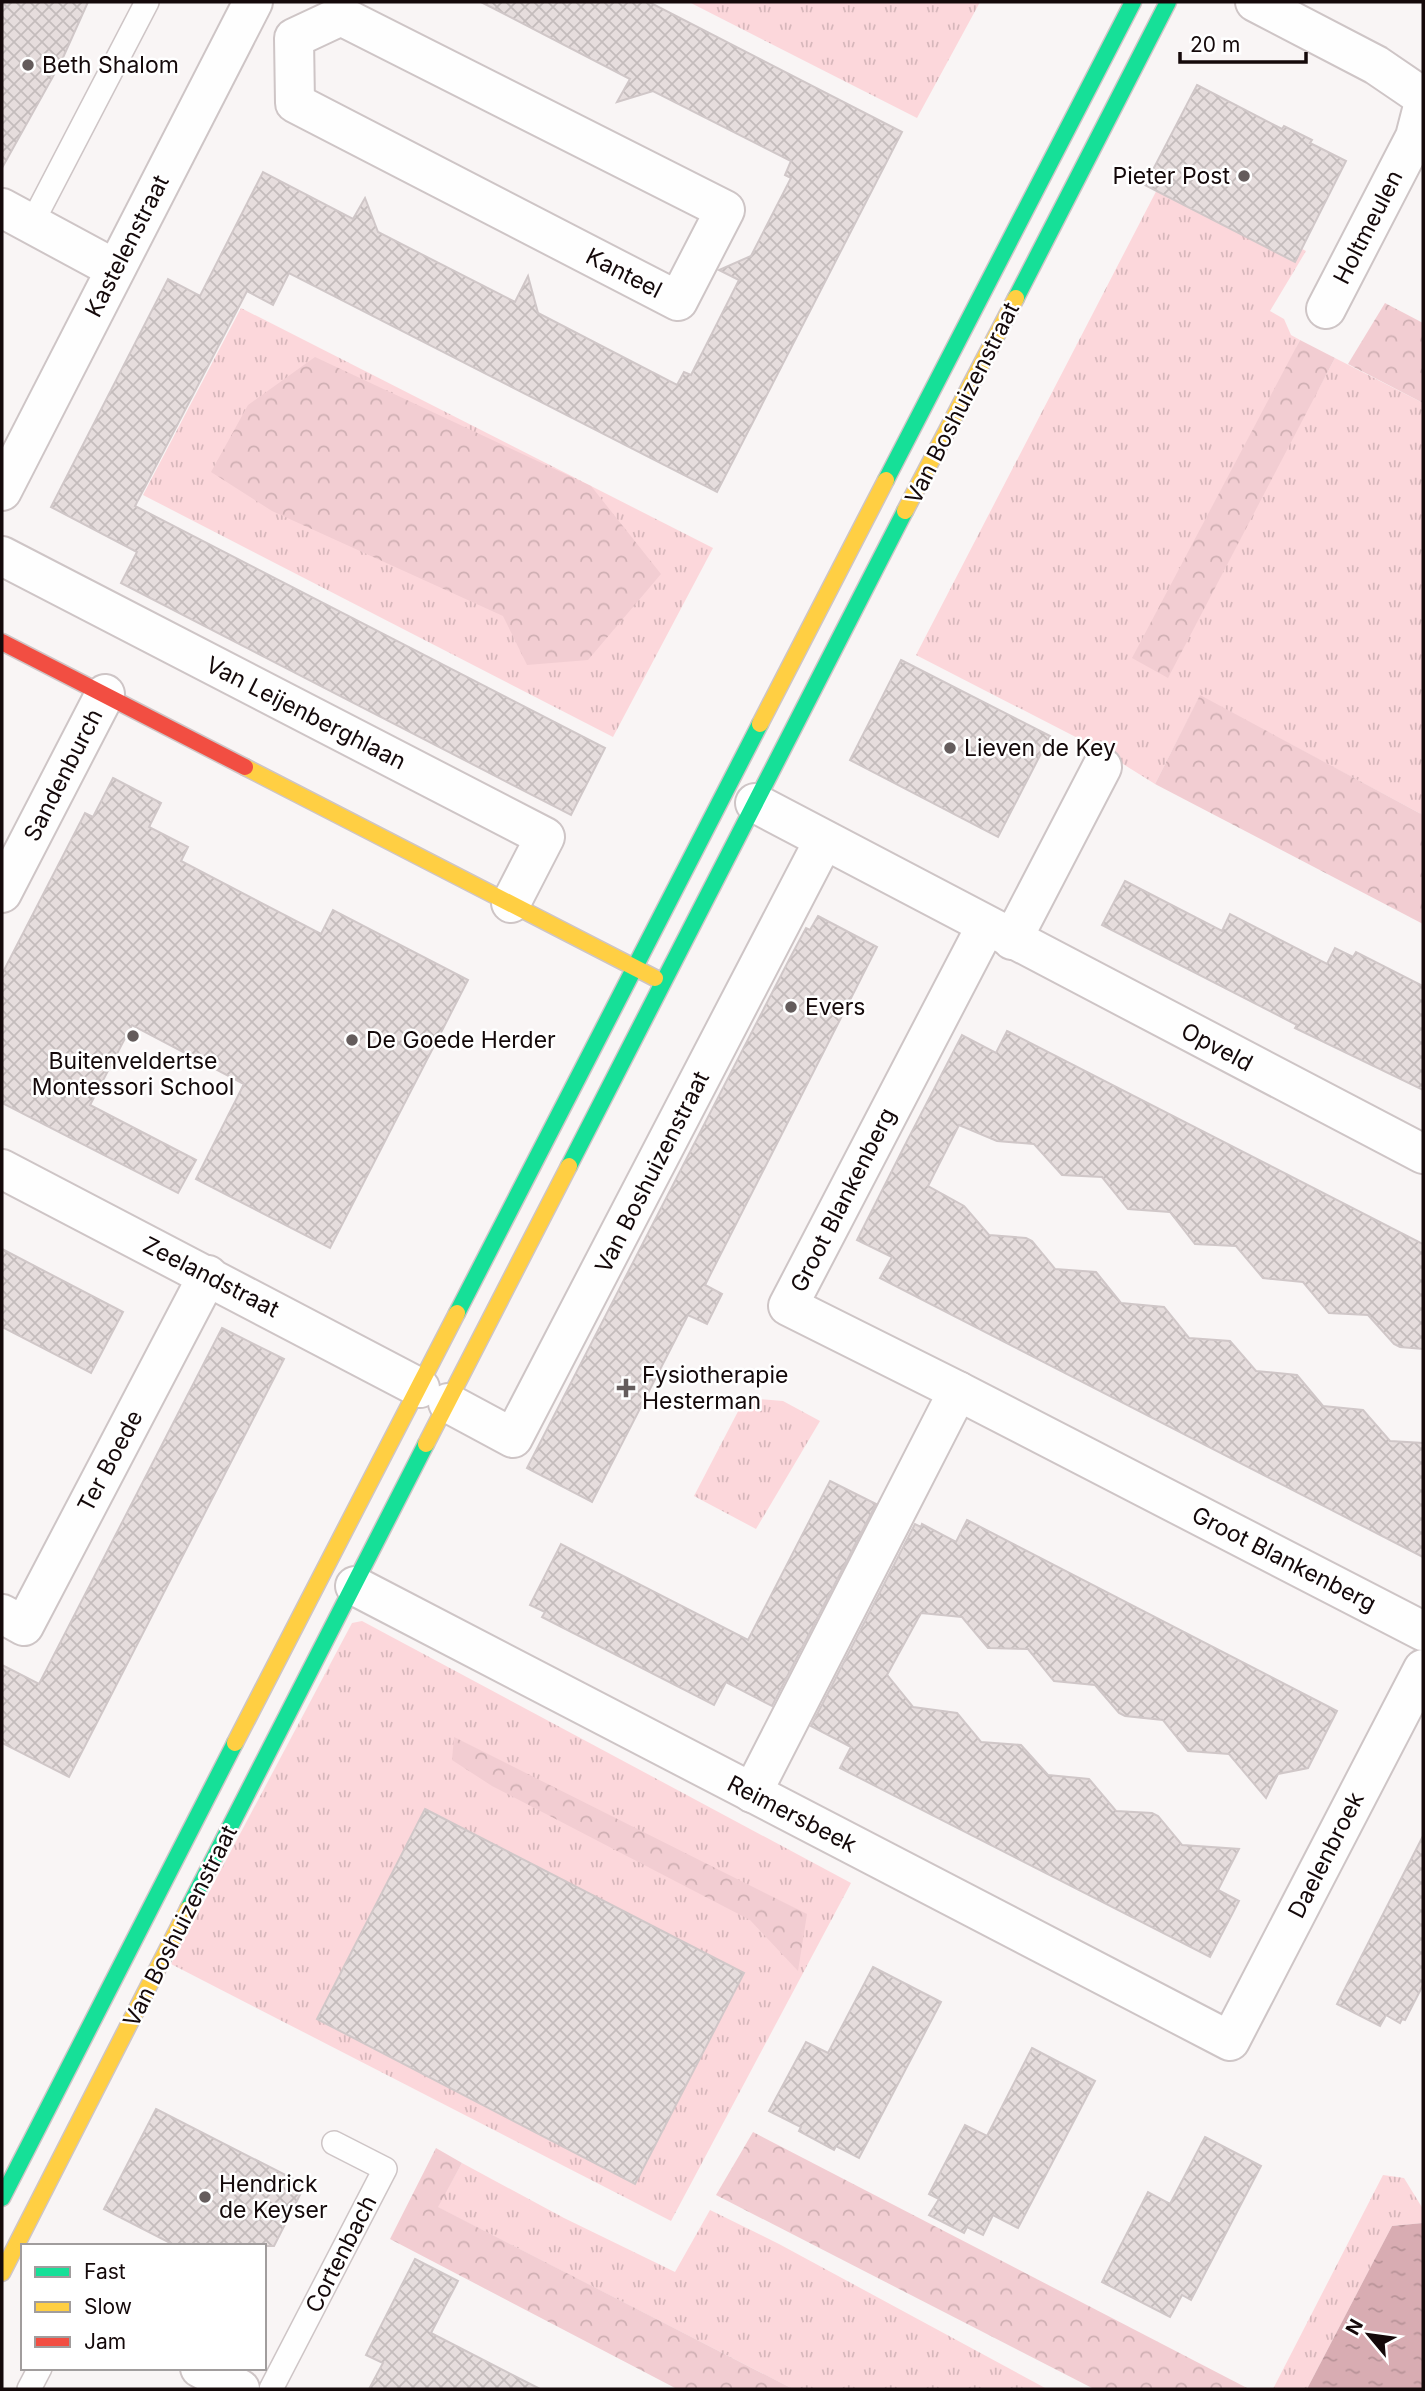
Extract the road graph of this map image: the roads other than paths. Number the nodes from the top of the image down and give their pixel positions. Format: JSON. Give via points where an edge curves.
{"nodes":[{"id":1,"x":147,"y":2,"type":"edge"},
{"id":2,"x":1133,"y":2,"type":"edge"},
{"id":3,"x":1168,"y":2,"type":"edge"},
{"id":4,"x":1256,"y":2,"type":"edge"},
{"id":5,"x":249,"y":8,"type":"edge"},
{"id":6,"x":294,"y":38,"type":"junction"},
{"id":7,"x":1423,"y":97,"type":"edge"},
{"id":8,"x":1423,"y":106,"type":"edge"},
{"id":9,"x":17,"y":216,"type":"edge"},
{"id":10,"x":115,"y":269,"type":"junction"},
{"id":11,"x":1326,"y":309,"type":"dead end"},
{"id":12,"x":6,"y":473,"type":"edge"},
{"id":13,"x":2,"y":556,"type":"edge"},
{"id":14,"x":2,"y":642,"type":"edge"},
{"id":15,"x":105,"y":694,"type":"junction"},
{"id":16,"x":1102,"y":767,"type":"dead end"},
{"id":17,"x":741,"y":796,"type":"junction"},
{"id":18,"x":824,"y":840,"type":"junction"},
{"id":19,"x":2,"y":893,"type":"edge"},
{"id":20,"x":511,"y":903,"type":"junction"},
{"id":21,"x":999,"y":933,"type":"junction"},
{"id":22,"x":634,"y":967,"type":"junction"},
{"id":23,"x":663,"y":982,"type":"junction"},
{"id":24,"x":1423,"y":1154,"type":"edge"},
{"id":25,"x":2,"y":1169,"type":"edge"},
{"id":26,"x":208,"y":1275,"type":"junction"},
{"id":27,"x":958,"y":1391,"type":"junction"},
{"id":28,"x":434,"y":1395,"type":"junction"},
{"id":29,"x":340,"y":1578,"type":"junction"},
{"id":30,"x":2,"y":1614,"type":"edge"},
{"id":31,"x":1423,"y":1632,"type":"edge"},
{"id":32,"x":1423,"y":1669,"type":"edge"},
{"id":33,"x":752,"y":1793,"type":"junction"},
{"id":34,"x":1230,"y":2041,"type":"joint"},
{"id":35,"x":334,"y":2143,"type":"dead end"},
{"id":36,"x":2,"y":2198,"type":"edge"},
{"id":37,"x":8,"y":2270,"type":"edge"},
{"id":38,"x":39,"y":2370,"type":"edge"},
{"id":39,"x":29,"y":2389,"type":"edge"},
{"id":40,"x":271,"y":2389,"type":"edge"}],
"edges":[{"from":1,"to":9,"type":"lane"},
{"from":2,"to":17,"type":"street","name":"Van Boshuizenstraat"},
{"from":3,"to":17,"type":"street","name":"Van Boshuizenstraat"},
{"from":4,"to":7,"type":"street","via":[[1376,65]]},
{"from":5,"to":6,"type":"street"},
{"from":5,"to":10,"type":"street","name":"Kastelenstraat"},
{"from":6,"to":6,"type":"street","name":"Kanteel","via":[[295,103],[678,301],[725,209],[341,16]]},
{"from":8,"to":11,"type":"street","name":"Holtmeulen","via":[[1415,137]]},
{"from":9,"to":10,"type":"street"},
{"from":10,"to":12,"type":"street","name":"Kastelenstraat"},
{"from":13,"to":20,"type":"street","name":"Van Leijenberghlaan","via":[[545,837]]},
{"from":14,"to":15,"type":"street"},
{"from":15,"to":19,"type":"street","name":"Sandenburch"},
{"from":15,"to":20,"type":"street"},
{"from":16,"to":21,"type":"street"},
{"from":17,"to":18,"type":"street","name":"Opveld"},
{"from":17,"to":22,"type":"street","name":"Van Boshuizenstraat"},
{"from":17,"to":23,"type":"street","name":"Van Boshuizenstraat"},
{"from":18,"to":21,"type":"street","name":"Opveld"},
{"from":18,"to":28,"type":"street","name":"Van Boshuizenstraat","via":[[513,1438]]},
{"from":20,"to":22,"type":"street"},
{"from":21,"to":24,"type":"street","name":"Opveld"},
{"from":21,"to":27,"type":"street","name":"Groot Blankenberg","via":[[788,1306]]},
{"from":22,"to":23,"type":"street"},
{"from":22,"to":28,"type":"street","name":"Van Boshuizenstraat"},
{"from":23,"to":28,"type":"street","name":"Van Boshuizenstraat"},
{"from":25,"to":26,"type":"street","name":"Zeelandstraat"},
{"from":26,"to":28,"type":"street","name":"Zeelandstraat"},
{"from":26,"to":30,"type":"street","name":"Ter Boede","via":[[24,1626]]},
{"from":27,"to":31,"type":"street","name":"Groot Blankenberg"},
{"from":27,"to":33,"type":"street"},
{"from":28,"to":29,"type":"street","name":"Van Boshuizenstraat"},
{"from":28,"to":29,"type":"street","name":"Van Boshuizenstraat"},
{"from":29,"to":33,"type":"street","name":"Reimersbeek"},
{"from":29,"to":36,"type":"street","name":"Van Boshuizenstraat"},
{"from":29,"to":37,"type":"street","name":"Van Boshuizenstraat"},
{"from":32,"to":34,"type":"street","name":"Daelenbroek"},
{"from":33,"to":34,"type":"street","name":"Reimersbeek"},
{"from":35,"to":40,"type":"lane","name":"Cortenbach","via":[[385,2169]]},
{"from":38,"to":39,"type":"lane"}]}
